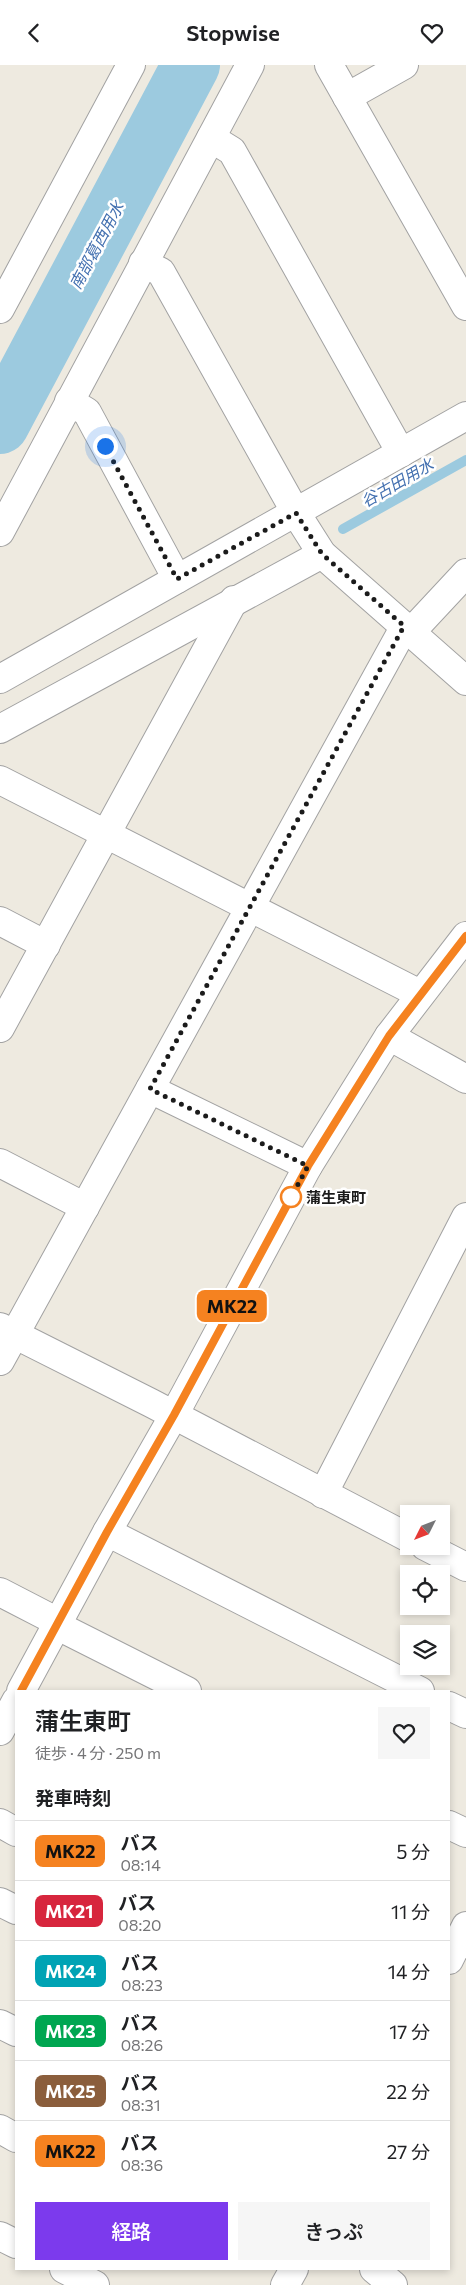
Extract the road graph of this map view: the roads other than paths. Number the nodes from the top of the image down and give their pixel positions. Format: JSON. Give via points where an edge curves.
{"nodes":[{"id":1,"x":131,"y":65,"type":"edge"},
{"id":2,"x":250,"y":65,"type":"edge"},
{"id":3,"x":329,"y":65,"type":"edge"},
{"id":4,"x":404,"y":65,"type":"edge"},
{"id":5,"x":348,"y":97,"type":"junction"},
{"id":6,"x":211,"y":138,"type":"junction"},
{"id":7,"x":143,"y":263,"type":"junction"},
{"id":8,"x":456,"y":267,"type":"edge"},
{"id":9,"x":466,"y":306,"type":"edge"},
{"id":10,"x":0,"y":309,"type":"edge"},
{"id":11,"x":69,"y":401,"type":"junction"},
{"id":12,"x":466,"y":416,"type":"edge"},
{"id":13,"x":401,"y":453,"type":"junction"},
{"id":14,"x":296,"y":513,"type":"junction"},
{"id":15,"x":0,"y":532,"type":"edge"},
{"id":16,"x":322,"y":554,"type":"junction"},
{"id":17,"x":466,"y":573,"type":"edge"},
{"id":18,"x":177,"y":579,"type":"junction"},
{"id":19,"x":234,"y":600,"type":"junction"},
{"id":20,"x":408,"y":629,"type":"junction"},
{"id":21,"x":0,"y":679,"type":"edge"},
{"id":22,"x":466,"y":681,"type":"edge"},
{"id":23,"x":0,"y":729,"type":"edge"},
{"id":24,"x":0,"y":780,"type":"edge"},
{"id":25,"x":106,"y":835,"type":"junction"},
{"id":26,"x":249,"y":908,"type":"junction"},
{"id":27,"x":0,"y":921,"type":"edge"},
{"id":28,"x":466,"y":936,"type":"edge"},
{"id":29,"x":46,"y":945,"type":"junction"},
{"id":30,"x":420,"y":994,"type":"junction"},
{"id":31,"x":0,"y":1028,"type":"edge"},
{"id":32,"x":389,"y":1036,"type":"junction"},
{"id":33,"x":466,"y":1079,"type":"edge"},
{"id":34,"x":150,"y":1089,"type":"junction"},
{"id":35,"x":0,"y":1163,"type":"edge"},
{"id":36,"x":308,"y":1166,"type":"junction"},
{"id":37,"x":85,"y":1207,"type":"junction"},
{"id":38,"x":466,"y":1217,"type":"edge"},
{"id":39,"x":7,"y":1331,"type":"edge"},
{"id":40,"x":0,"y":1361,"type":"edge"},
{"id":41,"x":174,"y":1415,"type":"junction"},
{"id":42,"x":323,"y":1495,"type":"junction"},
{"id":43,"x":107,"y":1532,"type":"junction"},
{"id":44,"x":400,"y":1534,"type":"edge"},
{"id":45,"x":443,"y":1555,"type":"edge"},
{"id":46,"x":466,"y":1567,"type":"edge"},
{"id":47,"x":0,"y":1592,"type":"edge"},
{"id":48,"x":57,"y":1623,"type":"junction"},
{"id":49,"x":21,"y":1690,"type":"edge"},
{"id":50,"x":185,"y":1690,"type":"edge"},
{"id":51,"x":418,"y":1690,"type":"edge"},
{"id":52,"x":450,"y":1707,"type":"edge"},
{"id":53,"x":466,"y":1715,"type":"edge"},
{"id":54,"x":0,"y":1823,"type":"edge"},
{"id":55,"x":450,"y":1825,"type":"edge"},
{"id":56,"x":15,"y":1831,"type":"edge"},
{"id":57,"x":466,"y":1833,"type":"edge"},
{"id":58,"x":0,"y":1901,"type":"edge"},
{"id":59,"x":15,"y":1909,"type":"edge"},
{"id":60,"x":0,"y":2024,"type":"edge"},
{"id":61,"x":15,"y":2032,"type":"edge"},
{"id":62,"x":0,"y":2129,"type":"edge"},
{"id":63,"x":15,"y":2137,"type":"edge"},
{"id":64,"x":0,"y":2236,"type":"edge"},
{"id":65,"x":15,"y":2244,"type":"edge"},
{"id":66,"x":66,"y":2270,"type":"edge"},
{"id":67,"x":293,"y":2270,"type":"edge"},
{"id":68,"x":375,"y":2270,"type":"edge"},
{"id":69,"x":96,"y":2285,"type":"edge"},
{"id":70,"x":285,"y":2285,"type":"edge"},
{"id":71,"x":393,"y":2285,"type":"edge"}],
"edges":[{"from":1,"to":10,"type":"street"},
{"from":2,"to":6,"type":"street"},
{"from":3,"to":5,"type":"street"},
{"from":4,"to":5,"type":"street"},
{"from":5,"to":8,"type":"street"},
{"from":6,"to":7,"type":"street"},
{"from":6,"to":13,"type":"street","via":[[232,151]]},
{"from":7,"to":11,"type":"street"},
{"from":7,"to":14,"type":"street","via":[[161,272]]},
{"from":8,"to":9,"type":"street"},
{"from":11,"to":15,"type":"street"},
{"from":11,"to":18,"type":"street","via":[[87,412]]},
{"from":12,"to":13,"type":"street"},
{"from":13,"to":14,"type":"street"},
{"from":14,"to":16,"type":"street"},
{"from":14,"to":18,"type":"street"},
{"from":16,"to":19,"type":"street"},
{"from":16,"to":20,"type":"street"},
{"from":17,"to":20,"type":"street"},
{"from":18,"to":21,"type":"street"},
{"from":19,"to":23,"type":"street"},
{"from":19,"to":25,"type":"street"},
{"from":20,"to":22,"type":"street"},
{"from":20,"to":26,"type":"street"},
{"from":24,"to":25,"type":"street"},
{"from":25,"to":26,"type":"street"},
{"from":25,"to":29,"type":"street"},
{"from":26,"to":30,"type":"street"},
{"from":26,"to":34,"type":"street"},
{"from":27,"to":29,"type":"street"},
{"from":28,"to":30,"type":"street"},
{"from":29,"to":31,"type":"street"},
{"from":30,"to":32,"type":"street"},
{"from":32,"to":33,"type":"street"},
{"from":32,"to":36,"type":"street"},
{"from":34,"to":36,"type":"street"},
{"from":34,"to":37,"type":"street"},
{"from":35,"to":37,"type":"street"},
{"from":36,"to":41,"type":"street"},
{"from":37,"to":39,"type":"street"},
{"from":38,"to":42,"type":"street"},
{"from":39,"to":40,"type":"street"},
{"from":39,"to":41,"type":"street"},
{"from":41,"to":42,"type":"street"},
{"from":41,"to":43,"type":"street"},
{"from":42,"to":44,"type":"street"},
{"from":43,"to":48,"type":"street"},
{"from":43,"to":51,"type":"street"},
{"from":45,"to":46,"type":"street"},
{"from":47,"to":48,"type":"street"},
{"from":48,"to":49,"type":"street"},
{"from":48,"to":50,"type":"street"},
{"from":52,"to":53,"type":"street"},
{"from":54,"to":56,"type":"street"},
{"from":55,"to":57,"type":"street"},
{"from":58,"to":59,"type":"street"},
{"from":60,"to":61,"type":"street"},
{"from":62,"to":63,"type":"street"},
{"from":64,"to":65,"type":"street"},
{"from":66,"to":69,"type":"street"},
{"from":67,"to":70,"type":"street"},
{"from":68,"to":71,"type":"street"}]}
